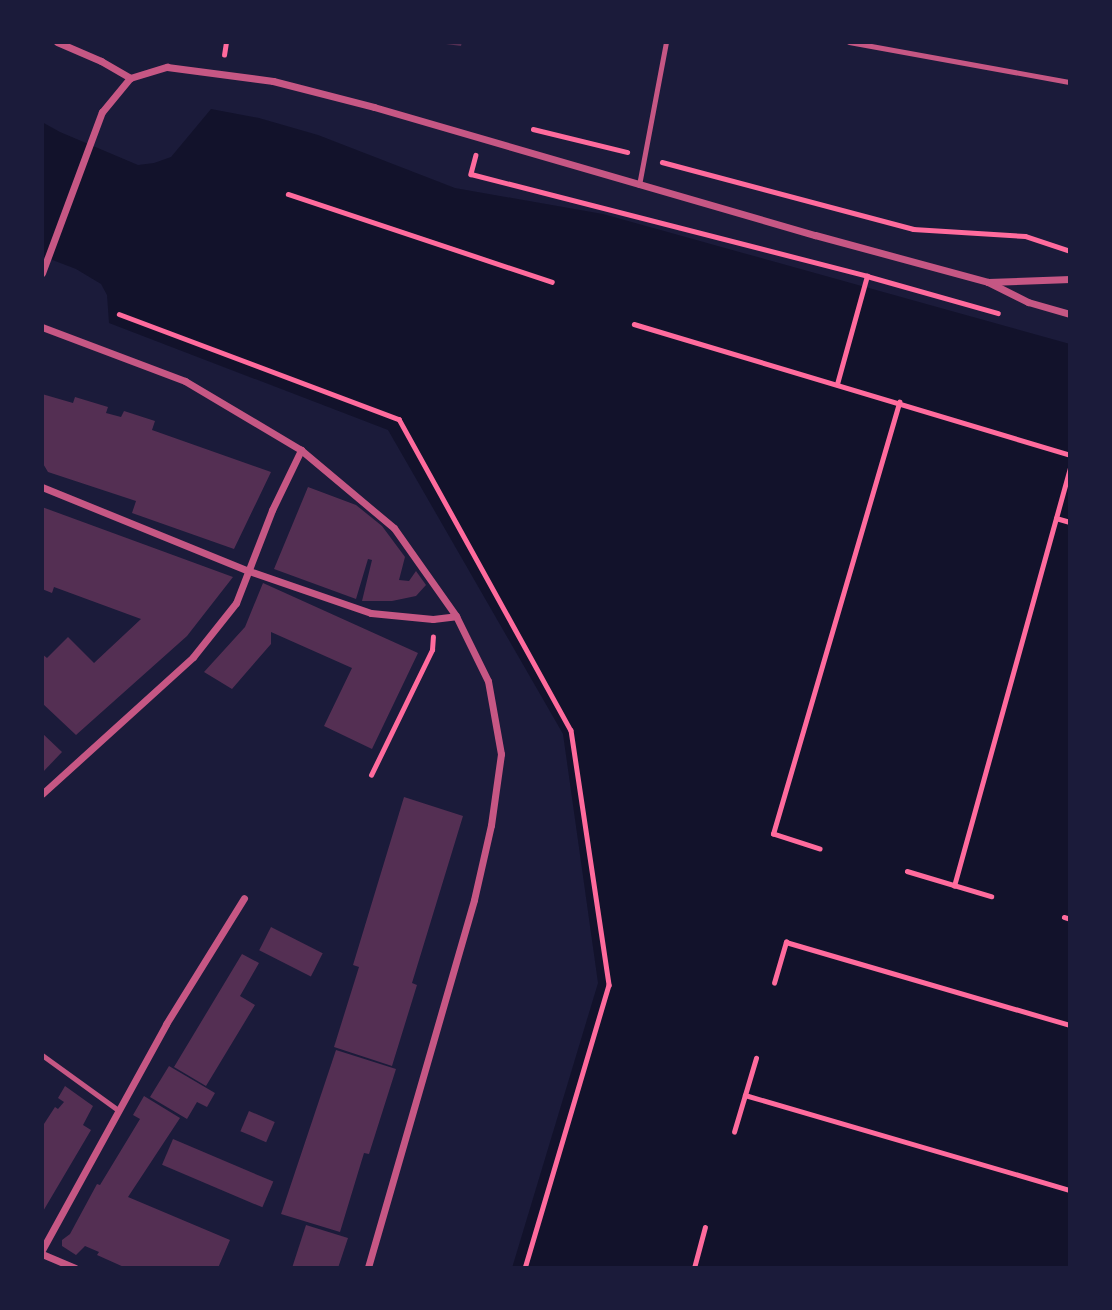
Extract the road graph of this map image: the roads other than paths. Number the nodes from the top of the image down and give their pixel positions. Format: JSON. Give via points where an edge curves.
{"nodes":[{"id":1,"x":57,"y":42,"type":"edge"},
{"id":2,"x":666,"y":42,"type":"edge"},
{"id":3,"x":849,"y":42,"type":"edge"},
{"id":4,"x":130,"y":78,"type":"junction"},
{"id":5,"x":1070,"y":82,"type":"edge"},
{"id":6,"x":639,"y":185,"type":"junction"},
{"id":7,"x":42,"y":274,"type":"edge"},
{"id":8,"x":1070,"y":279,"type":"edge"},
{"id":9,"x":988,"y":282,"type":"junction"},
{"id":10,"x":1070,"y":314,"type":"edge"},
{"id":11,"x":42,"y":327,"type":"edge"},
{"id":12,"x":301,"y":450,"type":"junction"},
{"id":13,"x":42,"y":487,"type":"edge"},
{"id":14,"x":249,"y":571,"type":"junction"},
{"id":15,"x":456,"y":617,"type":"junction"},
{"id":16,"x":42,"y":794,"type":"edge"},
{"id":17,"x":244,"y":898,"type":"dead end"},
{"id":18,"x":42,"y":1055,"type":"edge"},
{"id":19,"x":118,"y":1110,"type":"junction"},
{"id":20,"x":42,"y":1252,"type":"edge"},
{"id":21,"x":75,"y":1268,"type":"edge"},
{"id":22,"x":368,"y":1268,"type":"edge"}],
"edges":[{"from":1,"to":4,"type":"street"},
{"from":2,"to":6,"type":"lane"},
{"from":3,"to":5,"type":"lane"},
{"from":4,"to":6,"type":"street","via":[[167,67],[273,81]]},
{"from":4,"to":7,"type":"street","via":[[102,112]]},
{"from":6,"to":9,"type":"street"},
{"from":8,"to":9,"type":"street"},
{"from":9,"to":10,"type":"street","via":[[1028,302]]},
{"from":11,"to":12,"type":"street","via":[[185,380]]},
{"from":12,"to":14,"type":"street"},
{"from":12,"to":15,"type":"street","via":[[394,528]]},
{"from":13,"to":14,"type":"street"},
{"from":14,"to":15,"type":"street","via":[[371,613]]},
{"from":14,"to":16,"type":"street","via":[[236,603],[193,657]]},
{"from":15,"to":22,"type":"street","via":[[488,681],[501,754],[498,777],[474,900]]},
{"from":17,"to":19,"type":"street"},
{"from":18,"to":19,"type":"lane"},
{"from":19,"to":20,"type":"street"},
{"from":20,"to":21,"type":"street"}]}
